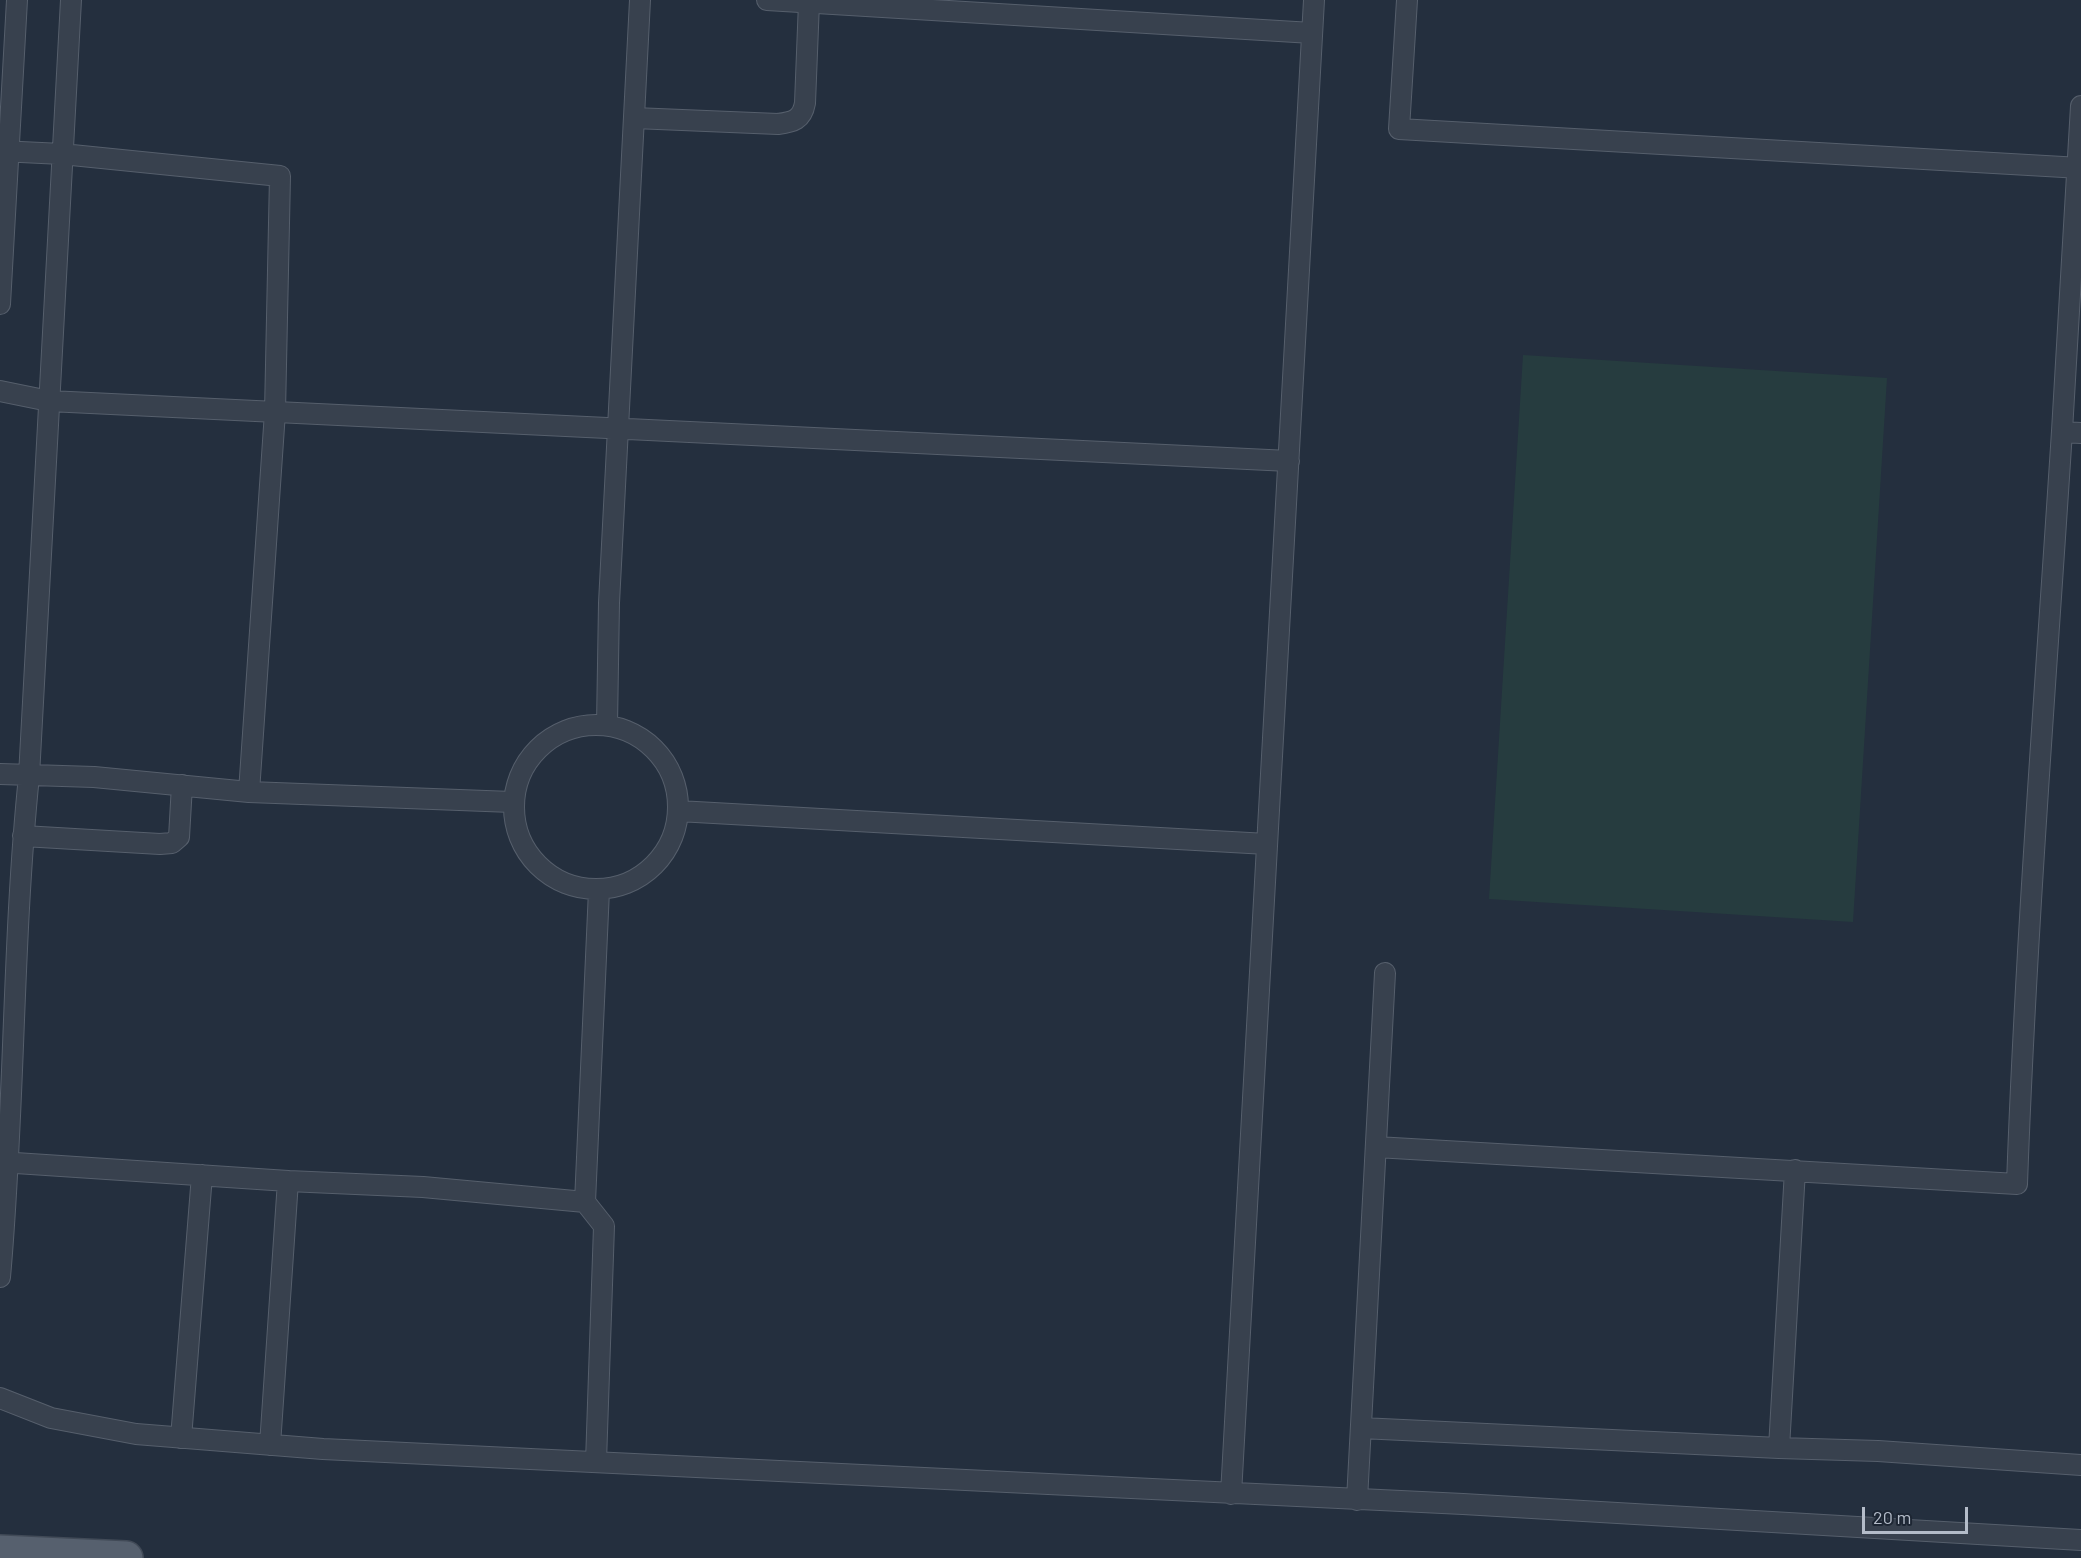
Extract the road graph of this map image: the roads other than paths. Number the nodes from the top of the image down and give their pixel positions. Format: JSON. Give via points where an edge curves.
{"nodes":[{"id":1,"x":17,"y":0,"type":"edge"},
{"id":2,"x":71,"y":0,"type":"edge"},
{"id":3,"x":640,"y":0,"type":"edge"},
{"id":4,"x":767,"y":0,"type":"edge"},
{"id":5,"x":1314,"y":0,"type":"edge"},
{"id":6,"x":1407,"y":0,"type":"edge"},
{"id":7,"x":809,"y":3,"type":"junction"},
{"id":8,"x":1312,"y":33,"type":"junction"},
{"id":9,"x":2081,"y":106,"type":"edge"},
{"id":10,"x":634,"y":118,"type":"junction"},
{"id":11,"x":4,"y":151,"type":"edge"},
{"id":12,"x":62,"y":154,"type":"junction"},
{"id":13,"x":2079,"y":168,"type":"edge"},
{"id":14,"x":0,"y":304,"type":"edge"},
{"id":15,"x":0,"y":391,"type":"edge"},
{"id":16,"x":49,"y":401,"type":"junction"},
{"id":17,"x":275,"y":412,"type":"junction"},
{"id":18,"x":618,"y":429,"type":"junction"},
{"id":19,"x":2071,"y":432,"type":"edge"},
{"id":20,"x":1289,"y":461,"type":"junction"},
{"id":21,"x":607,"y":725,"type":"junction"},
{"id":22,"x":0,"y":774,"type":"edge"},
{"id":23,"x":29,"y":776,"type":"junction"},
{"id":24,"x":182,"y":785,"type":"junction"},
{"id":25,"x":249,"y":792,"type":"junction"},
{"id":26,"x":512,"y":802,"type":"junction"},
{"id":27,"x":678,"y":811,"type":"junction"},
{"id":28,"x":23,"y":836,"type":"junction"},
{"id":29,"x":1267,"y":844,"type":"junction"},
{"id":30,"x":599,"y":890,"type":"junction"},
{"id":31,"x":1385,"y":973,"type":"dead end"},
{"id":32,"x":1376,"y":1147,"type":"junction"},
{"id":33,"x":4,"y":1162,"type":"edge"},
{"id":34,"x":1795,"y":1170,"type":"junction"},
{"id":35,"x":202,"y":1175,"type":"junction"},
{"id":36,"x":288,"y":1181,"type":"junction"},
{"id":37,"x":585,"y":1202,"type":"junction"},
{"id":38,"x":0,"y":1277,"type":"edge"},
{"id":39,"x":0,"y":1398,"type":"edge"},
{"id":40,"x":1361,"y":1428,"type":"junction"},
{"id":41,"x":181,"y":1438,"type":"junction"},
{"id":42,"x":270,"y":1445,"type":"junction"},
{"id":43,"x":1779,"y":1448,"type":"junction"},
{"id":44,"x":596,"y":1462,"type":"junction"},
{"id":45,"x":2081,"y":1465,"type":"edge"},
{"id":46,"x":1231,"y":1494,"type":"junction"},
{"id":47,"x":1357,"y":1500,"type":"junction"},
{"id":48,"x":2081,"y":1540,"type":"edge"},
{"id":49,"x":0,"y":1552,"type":"edge"},
{"id":50,"x":126,"y":1558,"type":"edge"}],
"edges":[{"from":1,"to":11,"type":"lane"},
{"from":2,"to":12,"type":"lane"},
{"from":3,"to":10,"type":"lane"},
{"from":4,"to":7,"type":"lane"},
{"from":5,"to":8,"type":"lane"},
{"from":6,"to":13,"type":"lane","via":[[1399,129]]},
{"from":7,"to":8,"type":"lane"},
{"from":7,"to":10,"type":"lane","via":[[805,103],[797,120],[778,124]]},
{"from":8,"to":20,"type":"lane"},
{"from":9,"to":13,"type":"lane"},
{"from":10,"to":18,"type":"lane"},
{"from":11,"to":12,"type":"lane"},
{"from":11,"to":14,"type":"lane"},
{"from":12,"to":16,"type":"lane"},
{"from":12,"to":17,"type":"lane","via":[[280,176]]},
{"from":13,"to":19,"type":"lane"},
{"from":15,"to":16,"type":"lane"},
{"from":16,"to":17,"type":"lane"},
{"from":16,"to":23,"type":"lane"},
{"from":17,"to":18,"type":"lane"},
{"from":17,"to":25,"type":"lane"},
{"from":18,"to":20,"type":"lane"},
{"from":18,"to":21,"type":"lane"},
{"from":19,"to":34,"type":"lane","via":[[2028,951],[2017,1184]]},
{"from":20,"to":29,"type":"lane"},
{"from":21,"to":26,"type":"lane","via":[[576,726],[548,739],[527,761]]},
{"from":21,"to":27,"type":"lane","via":[[636,735],[659,754],[674,781]]},
{"from":22,"to":23,"type":"lane"},
{"from":23,"to":24,"type":"lane"},
{"from":23,"to":28,"type":"lane"},
{"from":24,"to":25,"type":"lane"},
{"from":24,"to":28,"type":"lane","via":[[179,837],[172,843]]},
{"from":25,"to":26,"type":"lane"},
{"from":26,"to":30,"type":"lane","via":[[523,847],[542,871],[569,886]]},
{"from":27,"to":29,"type":"lane"},
{"from":27,"to":30,"type":"lane","via":[[671,841],[654,866],[629,883]]},
{"from":28,"to":33,"type":"lane"},
{"from":29,"to":46,"type":"lane"},
{"from":30,"to":37,"type":"lane"},
{"from":31,"to":32,"type":"lane"},
{"from":32,"to":34,"type":"lane"},
{"from":32,"to":40,"type":"lane"},
{"from":33,"to":35,"type":"lane"},
{"from":33,"to":38,"type":"lane"},
{"from":34,"to":43,"type":"lane"},
{"from":35,"to":36,"type":"lane"},
{"from":35,"to":41,"type":"lane"},
{"from":36,"to":37,"type":"lane","via":[[423,1187]]},
{"from":36,"to":42,"type":"lane"},
{"from":37,"to":44,"type":"lane","via":[[604,1226]]},
{"from":39,"to":41,"type":"lane","via":[[51,1418]]},
{"from":40,"to":43,"type":"lane"},
{"from":40,"to":47,"type":"lane"},
{"from":41,"to":42,"type":"lane"},
{"from":42,"to":44,"type":"lane"},
{"from":43,"to":45,"type":"lane"},
{"from":44,"to":46,"type":"lane"},
{"from":46,"to":47,"type":"lane"},
{"from":47,"to":48,"type":"lane"},
{"from":49,"to":50,"type":"main road"}]}
